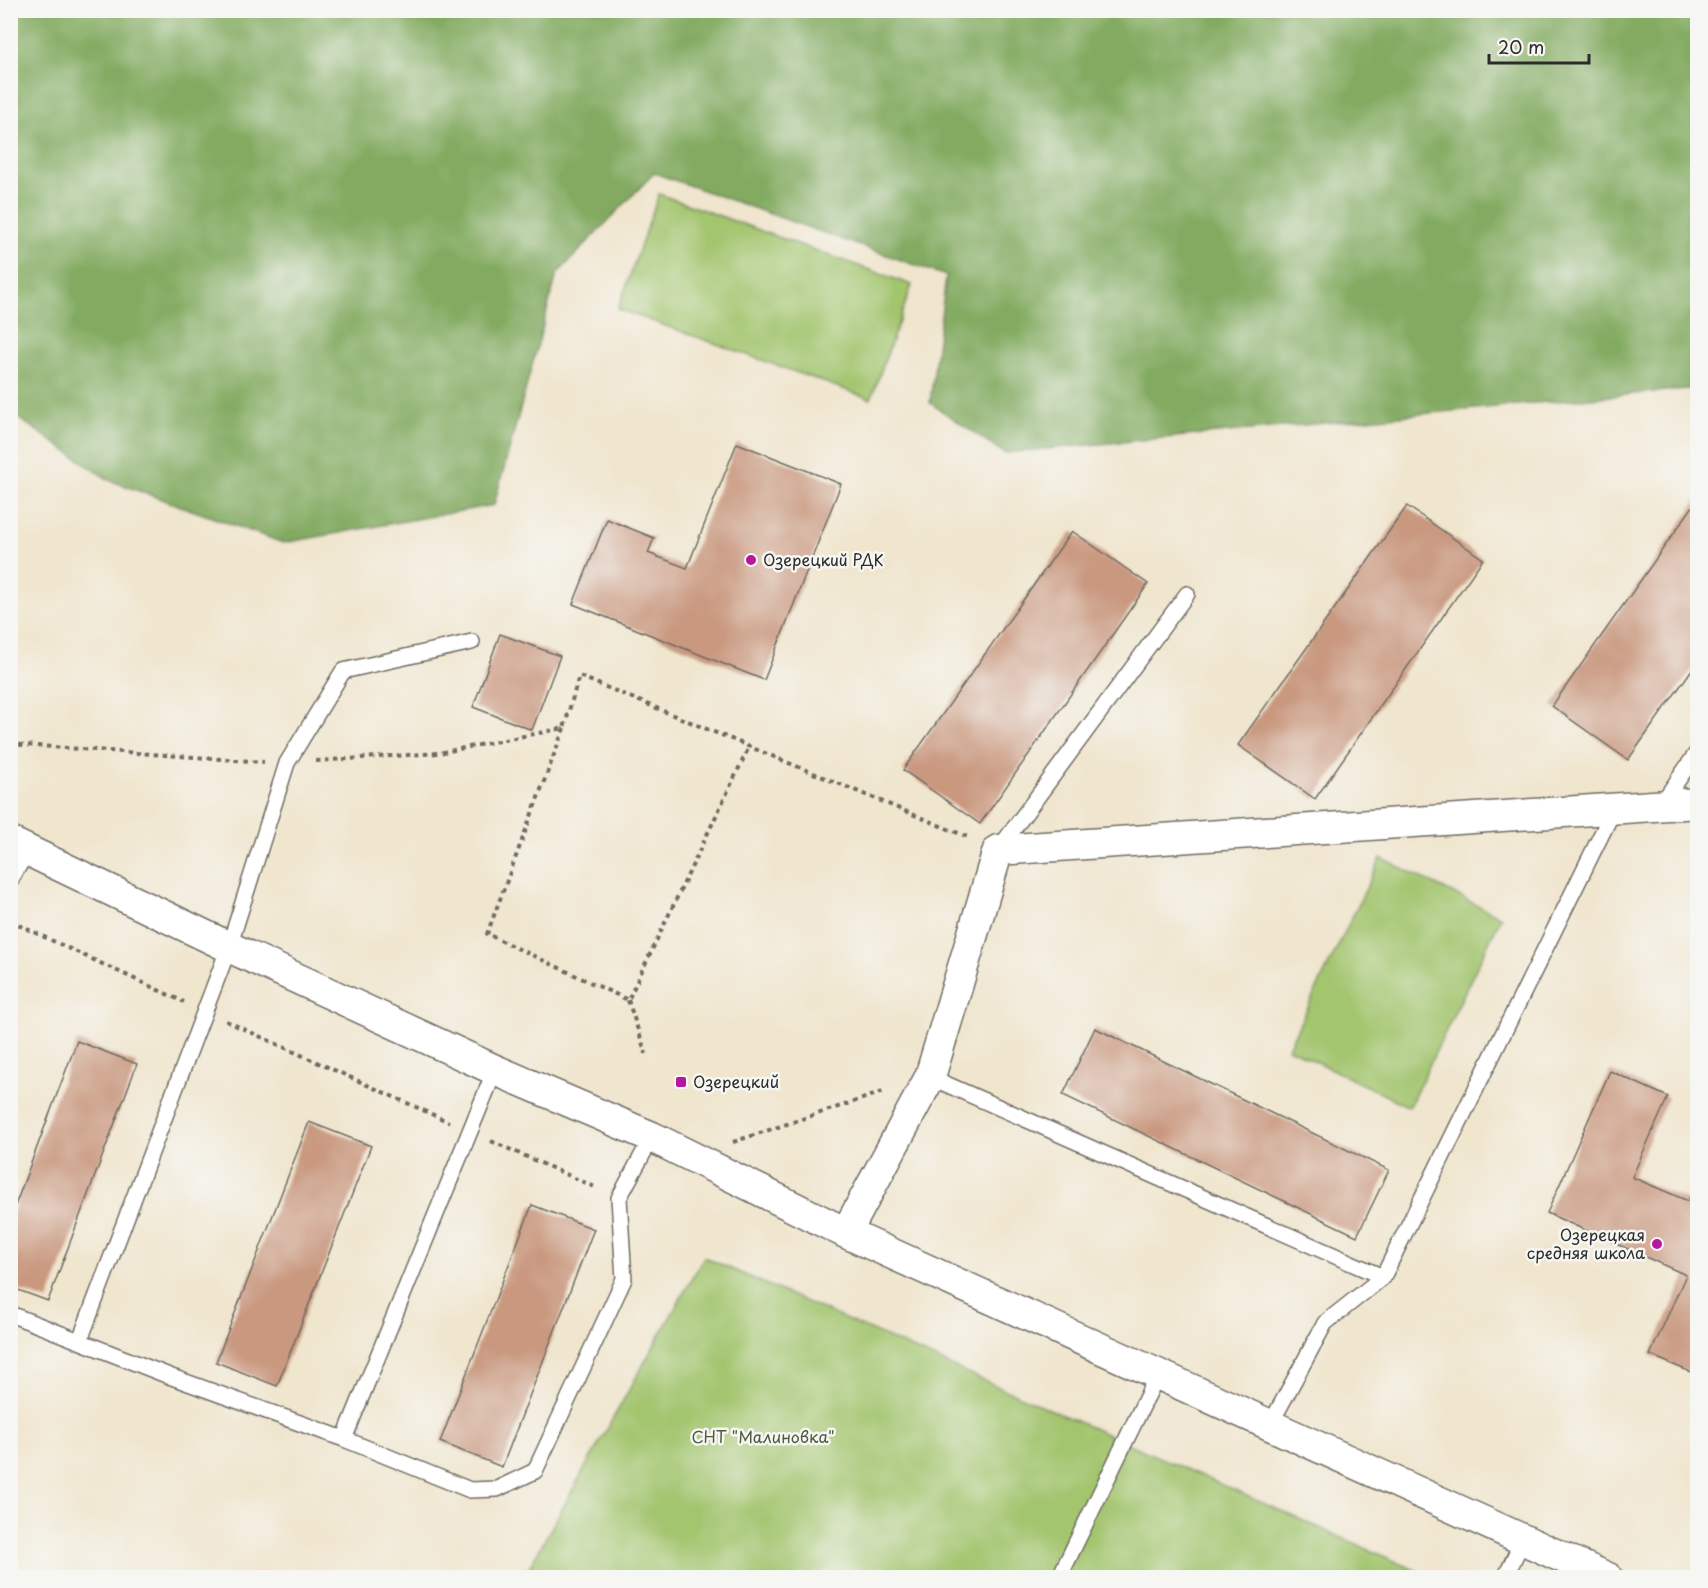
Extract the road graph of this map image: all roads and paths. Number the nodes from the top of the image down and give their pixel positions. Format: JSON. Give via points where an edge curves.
{"nodes":[{"id":1,"x":1187,"y":594,"type":"dead end"},
{"id":2,"x":472,"y":642,"type":"dead end"},
{"id":3,"x":564,"y":728,"type":"junction"},
{"id":4,"x":10,"y":744,"type":"edge"},
{"id":5,"x":749,"y":747,"type":"junction"},
{"id":6,"x":1698,"y":751,"type":"edge"},
{"id":7,"x":287,"y":763,"type":"junction"},
{"id":8,"x":1698,"y":803,"type":"edge"},
{"id":9,"x":1660,"y":806,"type":"junction"},
{"id":10,"x":1614,"y":809,"type":"junction"},
{"id":11,"x":19,"y":846,"type":"edge"},
{"id":12,"x":998,"y":850,"type":"junction"},
{"id":13,"x":10,"y":881,"type":"edge"},
{"id":14,"x":10,"y":921,"type":"edge"},
{"id":15,"x":229,"y":947,"type":"junction"},
{"id":16,"x":628,"y":1000,"type":"junction"},
{"id":17,"x":204,"y":1012,"type":"junction"},
{"id":18,"x":646,"y":1054,"type":"dead end"},
{"id":19,"x":495,"y":1070,"type":"junction"},
{"id":20,"x":930,"y":1077,"type":"junction"},
{"id":21,"x":470,"y":1131,"type":"junction"},
{"id":22,"x":652,"y":1137,"type":"junction"},
{"id":23,"x":690,"y":1156,"type":"junction"},
{"id":24,"x":619,"y":1198,"type":"junction"},
{"id":25,"x":846,"y":1233,"type":"junction"},
{"id":26,"x":1383,"y":1277,"type":"junction"},
{"id":27,"x":10,"y":1314,"type":"edge"},
{"id":28,"x":80,"y":1340,"type":"junction"},
{"id":29,"x":1158,"y":1374,"type":"junction"},
{"id":30,"x":1270,"y":1425,"type":"junction"},
{"id":31,"x":344,"y":1439,"type":"junction"},
{"id":32,"x":1522,"y":1539,"type":"junction"},
{"id":33,"x":1059,"y":1578,"type":"edge"},
{"id":34,"x":1505,"y":1578,"type":"edge"},
{"id":35,"x":1608,"y":1578,"type":"edge"}],
"edges":[{"from":1,"to":12,"type":"lane"},
{"from":2,"to":7,"type":"lane","via":[[343,671]]},
{"from":3,"to":5,"type":"path","via":[[579,676]]},
{"from":3,"to":7,"type":"path","via":[[439,753]]},
{"from":3,"to":16,"type":"path","via":[[487,934]]},
{"from":4,"to":7,"type":"path"},
{"from":5,"to":12,"type":"path"},
{"from":5,"to":16,"type":"path"},
{"from":6,"to":9,"type":"lane"},
{"from":7,"to":15,"type":"lane"},
{"from":8,"to":9,"type":"street"},
{"from":9,"to":10,"type":"street"},
{"from":10,"to":12,"type":"street"},
{"from":10,"to":26,"type":"lane"},
{"from":11,"to":13,"type":"lane"},
{"from":11,"to":15,"type":"street"},
{"from":12,"to":20,"type":"street"},
{"from":14,"to":17,"type":"path"},
{"from":15,"to":17,"type":"lane"},
{"from":15,"to":19,"type":"street"},
{"from":16,"to":18,"type":"path"},
{"from":17,"to":21,"type":"path"},
{"from":17,"to":28,"type":"lane"},
{"from":19,"to":21,"type":"lane"},
{"from":19,"to":22,"type":"street"},
{"from":20,"to":23,"type":"path"},
{"from":20,"to":25,"type":"street"},
{"from":20,"to":26,"type":"lane"},
{"from":21,"to":24,"type":"path"},
{"from":21,"to":31,"type":"lane"},
{"from":22,"to":23,"type":"street"},
{"from":22,"to":24,"type":"lane"},
{"from":23,"to":25,"type":"street"},
{"from":24,"to":31,"type":"lane","via":[[624,1279],[535,1471],[497,1489],[470,1490]]},
{"from":25,"to":29,"type":"street"},
{"from":26,"to":30,"type":"lane","via":[[1325,1323]]},
{"from":27,"to":28,"type":"lane"},
{"from":28,"to":31,"type":"lane"},
{"from":29,"to":30,"type":"street"},
{"from":29,"to":33,"type":"lane"},
{"from":30,"to":32,"type":"street"},
{"from":32,"to":34,"type":"lane"},
{"from":32,"to":35,"type":"street"}]}
